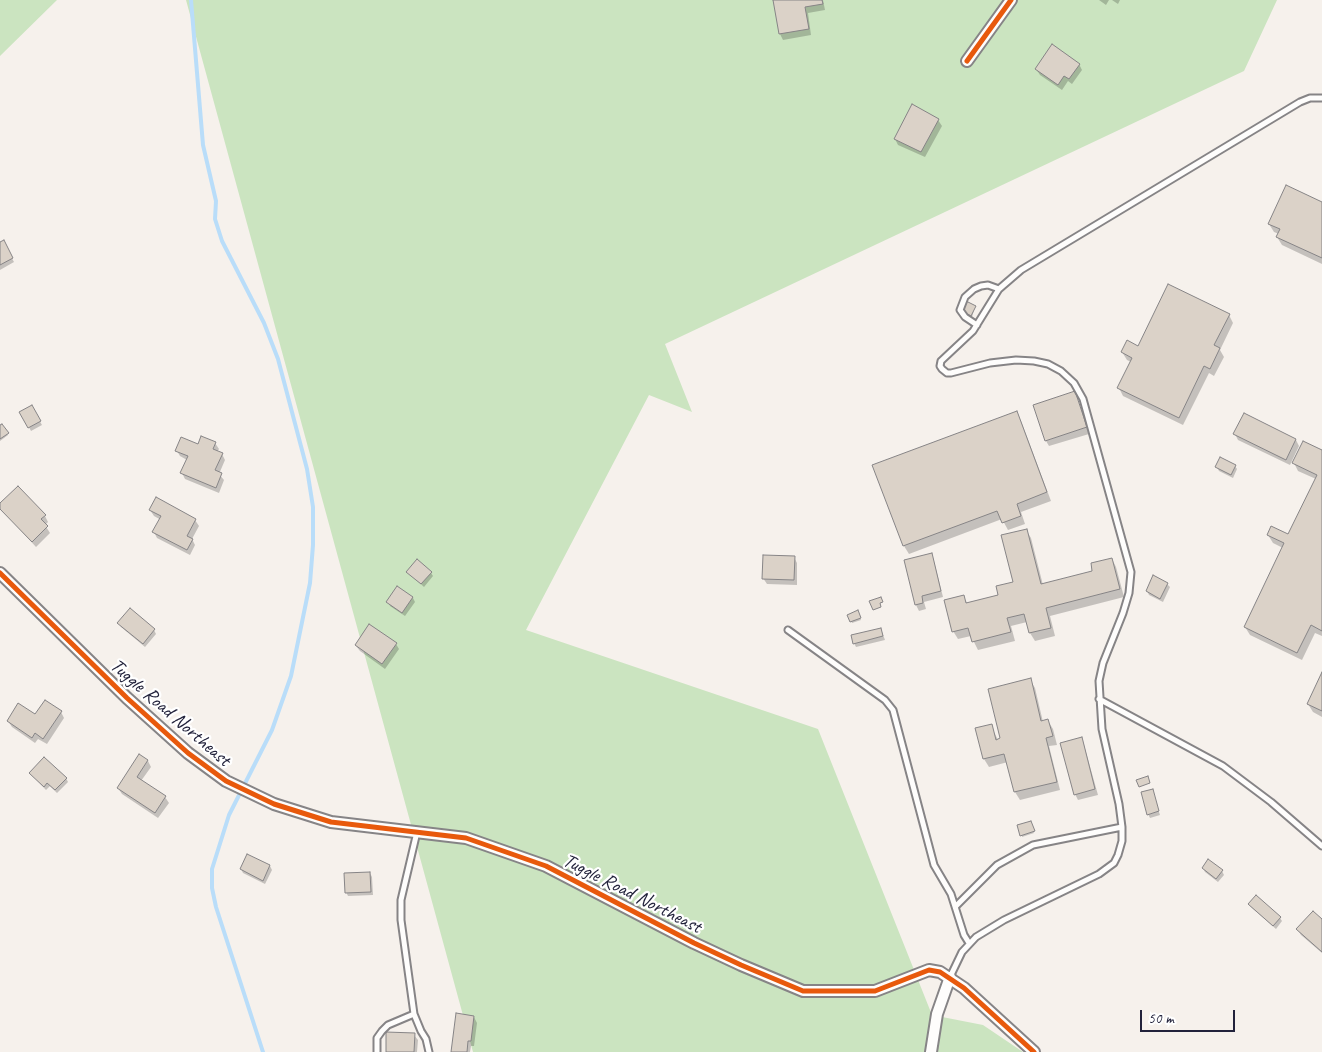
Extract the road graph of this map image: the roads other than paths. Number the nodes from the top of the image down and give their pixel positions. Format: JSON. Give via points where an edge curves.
{"nodes":[{"id":1,"x":1011,"y":0,"type":"edge"},
{"id":2,"x":967,"y":61,"type":"dead end"},
{"id":3,"x":1322,"y":98,"type":"edge"},
{"id":4,"x":999,"y":289,"type":"junction"},
{"id":5,"x":977,"y":325,"type":"junction"},
{"id":6,"x":0,"y":572,"type":"edge"},
{"id":7,"x":788,"y":630,"type":"dead end"},
{"id":8,"x":1099,"y":699,"type":"junction"},
{"id":9,"x":1122,"y":827,"type":"junction"},
{"id":10,"x":417,"y":832,"type":"junction"},
{"id":11,"x":1322,"y":846,"type":"edge"},
{"id":12,"x":956,"y":906,"type":"junction"},
{"id":13,"x":969,"y":943,"type":"junction"},
{"id":14,"x":950,"y":977,"type":"junction"},
{"id":15,"x":414,"y":1014,"type":"junction"},
{"id":16,"x":377,"y":1052,"type":"edge"},
{"id":17,"x":429,"y":1052,"type":"edge"},
{"id":18,"x":931,"y":1052,"type":"edge"},
{"id":19,"x":1034,"y":1052,"type":"edge"}],
"edges":[{"from":1,"to":2,"type":"street"},
{"from":3,"to":4,"type":"lane","via":[[1300,102],[1039,258]]},
{"from":4,"to":5,"type":"lane"},
{"from":4,"to":5,"type":"lane","via":[[982,286],[965,297],[960,310]]},
{"from":5,"to":8,"type":"lane","via":[[943,359],[940,366],[944,371],[956,373],[981,365],[1016,360],[1040,362],[1061,371],[1074,383],[1083,399],[1131,572],[1123,613],[1103,663]]},
{"from":6,"to":10,"type":"street","name":"Tuggle Road Northeast","via":[[127,698],[188,753],[226,781],[274,804],[331,822]]},
{"from":7,"to":12,"type":"lane","via":[[885,700],[893,710],[934,865]]},
{"from":8,"to":9,"type":"lane"},
{"from":8,"to":11,"type":"lane","via":[[1223,766]]},
{"from":9,"to":12,"type":"lane","via":[[1032,845],[997,865]]},
{"from":9,"to":13,"type":"lane","via":[[1118,855],[1107,869],[1004,920]]},
{"from":10,"to":14,"type":"street","name":"Tuggle Road Northeast","via":[[466,838],[546,866],[694,943],[803,990],[875,991],[929,970]]},
{"from":10,"to":15,"type":"lane","via":[[401,900]]},
{"from":12,"to":13,"type":"lane"},
{"from":13,"to":14,"type":"lane"},
{"from":14,"to":18,"type":"street","via":[[937,1014]]},
{"from":14,"to":19,"type":"street","name":"Tuggle Road Northeast"},
{"from":15,"to":16,"type":"lane","via":[[382,1031],[377,1038]]},
{"from":15,"to":17,"type":"lane"}]}
